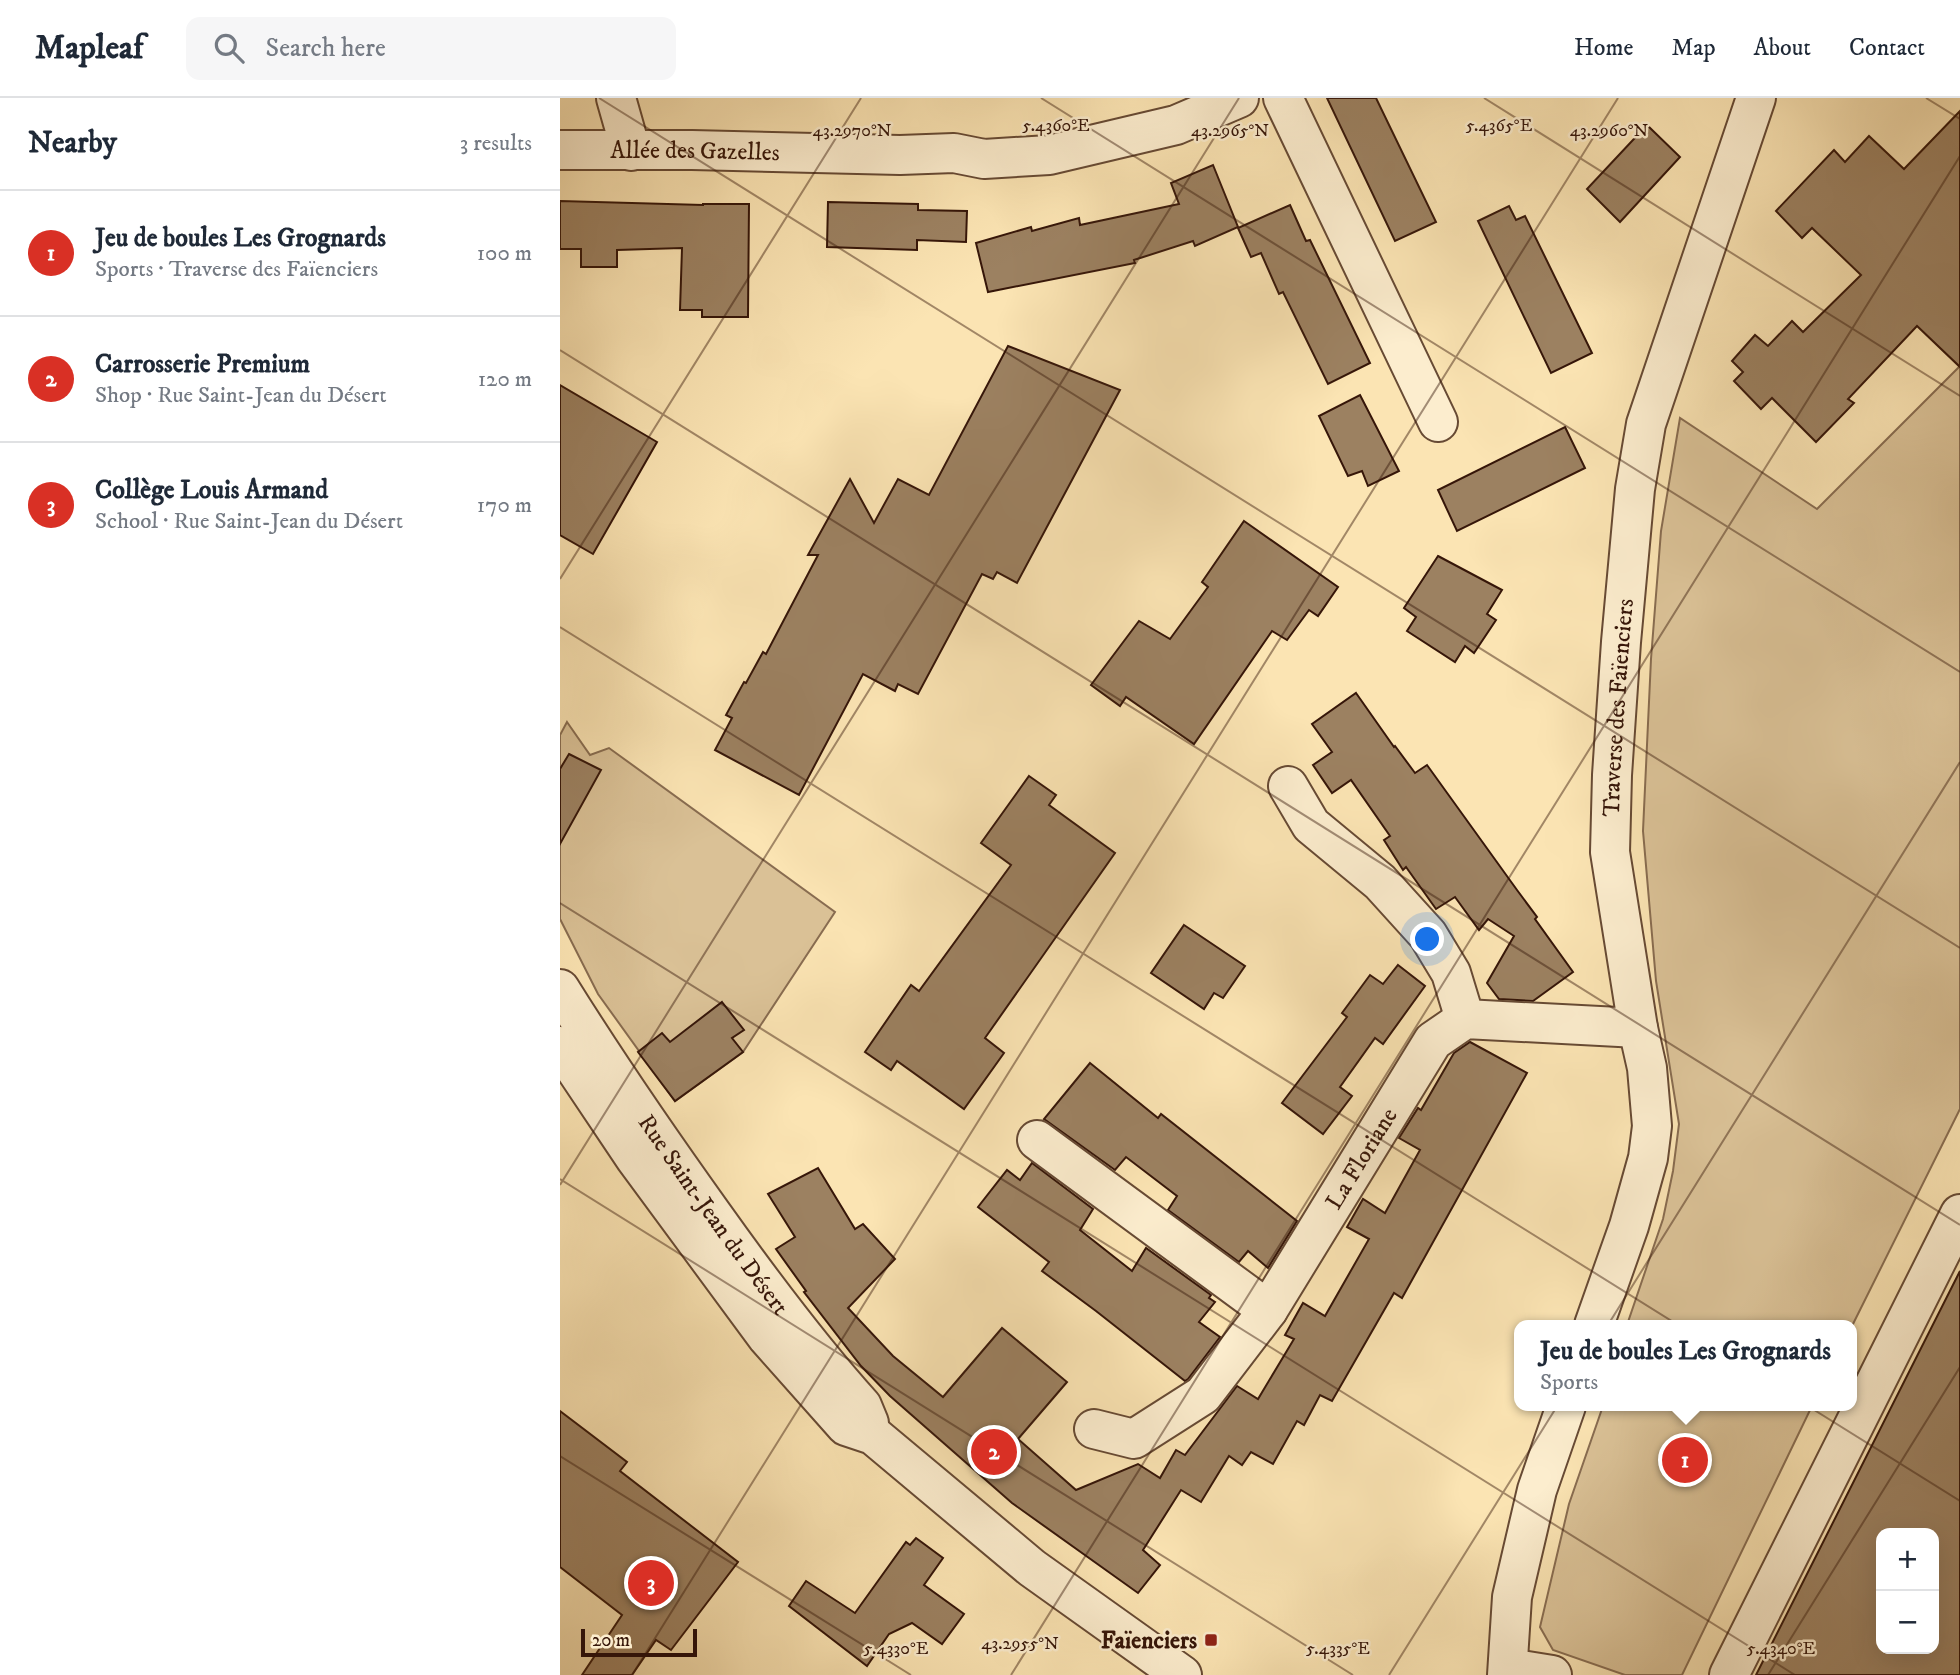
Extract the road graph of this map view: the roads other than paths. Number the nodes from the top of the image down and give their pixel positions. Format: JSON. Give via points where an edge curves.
{"nodes":[{"id":1,"x":615,"y":98,"type":"edge"},
{"id":2,"x":1239,"y":98,"type":"edge"},
{"id":3,"x":1283,"y":98,"type":"edge"},
{"id":4,"x":1756,"y":98,"type":"edge"},
{"id":5,"x":560,"y":150,"type":"edge"},
{"id":6,"x":631,"y":151,"type":"junction"},
{"id":7,"x":1438,"y":422,"type":"dead end"},
{"id":8,"x":1288,"y":786,"type":"dead end"},
{"id":9,"x":560,"y":989,"type":"edge"},
{"id":10,"x":1465,"y":1019,"type":"junction"},
{"id":11,"x":1638,"y":1028,"type":"junction"},
{"id":12,"x":560,"y":1046,"type":"edge"},
{"id":13,"x":1037,"y":1140,"type":"dead end"},
{"id":14,"x":1960,"y":1214,"type":"edge"},
{"id":15,"x":1268,"y":1310,"type":"junction"},
{"id":16,"x":1596,"y":1320,"type":"edge"},
{"id":17,"x":1564,"y":1411,"type":"edge"},
{"id":18,"x":1094,"y":1429,"type":"dead end"},
{"id":19,"x":873,"y":1435,"type":"junction"},
{"id":20,"x":1507,"y":1671,"type":"edge"},
{"id":21,"x":1182,"y":1675,"type":"edge"},
{"id":22,"x":1552,"y":1675,"type":"edge"},
{"id":23,"x":1729,"y":1675,"type":"edge"}],
"edges":[{"from":1,"to":6,"type":"street"},
{"from":2,"to":6,"type":"street","name":"Allée des Gazelles","via":[[1176,125],[1049,155],[984,159],[954,153]]},
{"from":3,"to":7,"type":"street"},
{"from":4,"to":11,"type":"street","name":"Traverse des Faïenciers","via":[[1646,424],[1635,489],[1620,655],[1610,852]]},
{"from":5,"to":6,"type":"street","name":"Allée des Gazelles"},
{"from":8,"to":10,"type":"street","via":[[1311,825],[1380,882],[1428,934],[1451,973]]},
{"from":9,"to":19,"type":"street","name":"Rue Saint-Jean du Désert","via":[[669,1156],[781,1309],[862,1406]]},
{"from":10,"to":11,"type":"street"},
{"from":10,"to":15,"type":"street","name":"La Floriane","via":[[1433,1041]]},
{"from":11,"to":16,"type":"street","name":"Traverse des Faïenciers","via":[[1652,1126],[1648,1158]]},
{"from":12,"to":19,"type":"street","name":"Rue Saint-Jean du Désert","via":[[766,1337],[846,1426]]},
{"from":13,"to":15,"type":"street"},
{"from":14,"to":23,"type":"street"},
{"from":15,"to":18,"type":"street","name":"La Floriane","via":[[1203,1395],[1134,1439]]},
{"from":17,"to":20,"type":"street","via":[[1537,1490],[1512,1597]]},
{"from":19,"to":21,"type":"street","name":"Rue Saint-Jean du Désert","via":[[1032,1568]]},
{"from":20,"to":22,"type":"street"}]}
